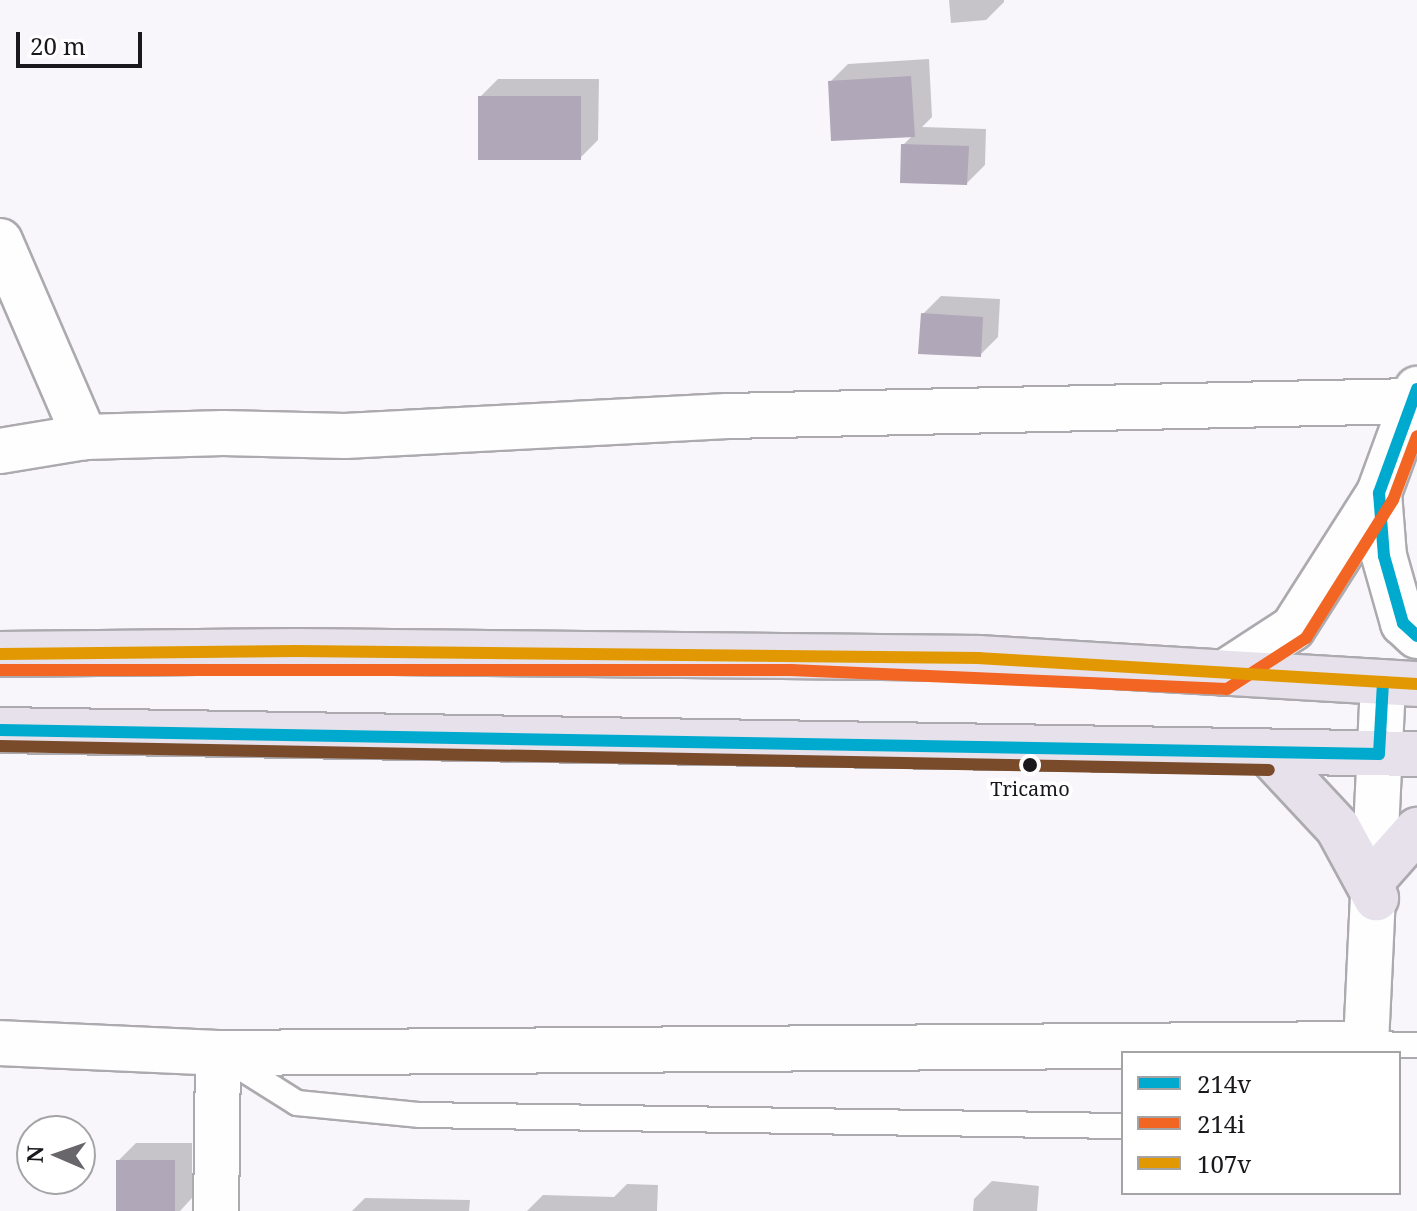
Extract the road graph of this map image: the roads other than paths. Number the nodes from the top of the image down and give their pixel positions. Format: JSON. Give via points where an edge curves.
{"nodes":[{"id":1,"x":0,"y":241,"type":"edge"},
{"id":2,"x":1415,"y":395,"type":"edge"},
{"id":3,"x":85,"y":437,"type":"junction"},
{"id":4,"x":0,"y":451,"type":"edge"},
{"id":5,"x":1379,"y":493,"type":"junction"},
{"id":6,"x":1417,"y":636,"type":"edge"},
{"id":7,"x":0,"y":654,"type":"edge"},
{"id":8,"x":1224,"y":673,"type":"junction"},
{"id":9,"x":1400,"y":683,"type":"edge"},
{"id":10,"x":0,"y":730,"type":"edge"},
{"id":11,"x":1269,"y":754,"type":"junction"},
{"id":12,"x":1398,"y":754,"type":"edge"},
{"id":13,"x":1417,"y":830,"type":"edge"},
{"id":14,"x":1376,"y":887,"type":"junction"},
{"id":15,"x":0,"y":1043,"type":"edge"},
{"id":16,"x":1366,"y":1044,"type":"junction"},
{"id":17,"x":1417,"y":1045,"type":"edge"},
{"id":18,"x":1306,"y":1048,"type":"edge"},
{"id":19,"x":218,"y":1053,"type":"junction"},
{"id":20,"x":1121,"y":1126,"type":"edge"},
{"id":21,"x":216,"y":1211,"type":"edge"}],
"edges":[{"from":1,"to":3,"type":"street"},
{"from":2,"to":3,"type":"street","via":[[727,416],[345,436]]},
{"from":2,"to":5,"type":"street"},
{"from":3,"to":4,"type":"street"},
{"from":5,"to":6,"type":"street","via":[[1384,556],[1403,623]]},
{"from":5,"to":8,"type":"street","via":[[1293,628]]},
{"from":7,"to":8,"type":"highway","via":[[791,654]]},
{"from":8,"to":9,"type":"highway"},
{"from":9,"to":12,"type":"street"},
{"from":10,"to":11,"type":"highway"},
{"from":11,"to":12,"type":"highway"},
{"from":11,"to":14,"type":"highway","via":[[1331,819]]},
{"from":12,"to":14,"type":"street"},
{"from":13,"to":14,"type":"highway"},
{"from":14,"to":16,"type":"street"},
{"from":15,"to":19,"type":"street"},
{"from":16,"to":17,"type":"lane"},
{"from":16,"to":18,"type":"street"},
{"from":18,"to":19,"type":"street"},
{"from":19,"to":20,"type":"lane","via":[[297,1103],[374,1111]]},
{"from":19,"to":21,"type":"street"}]}
